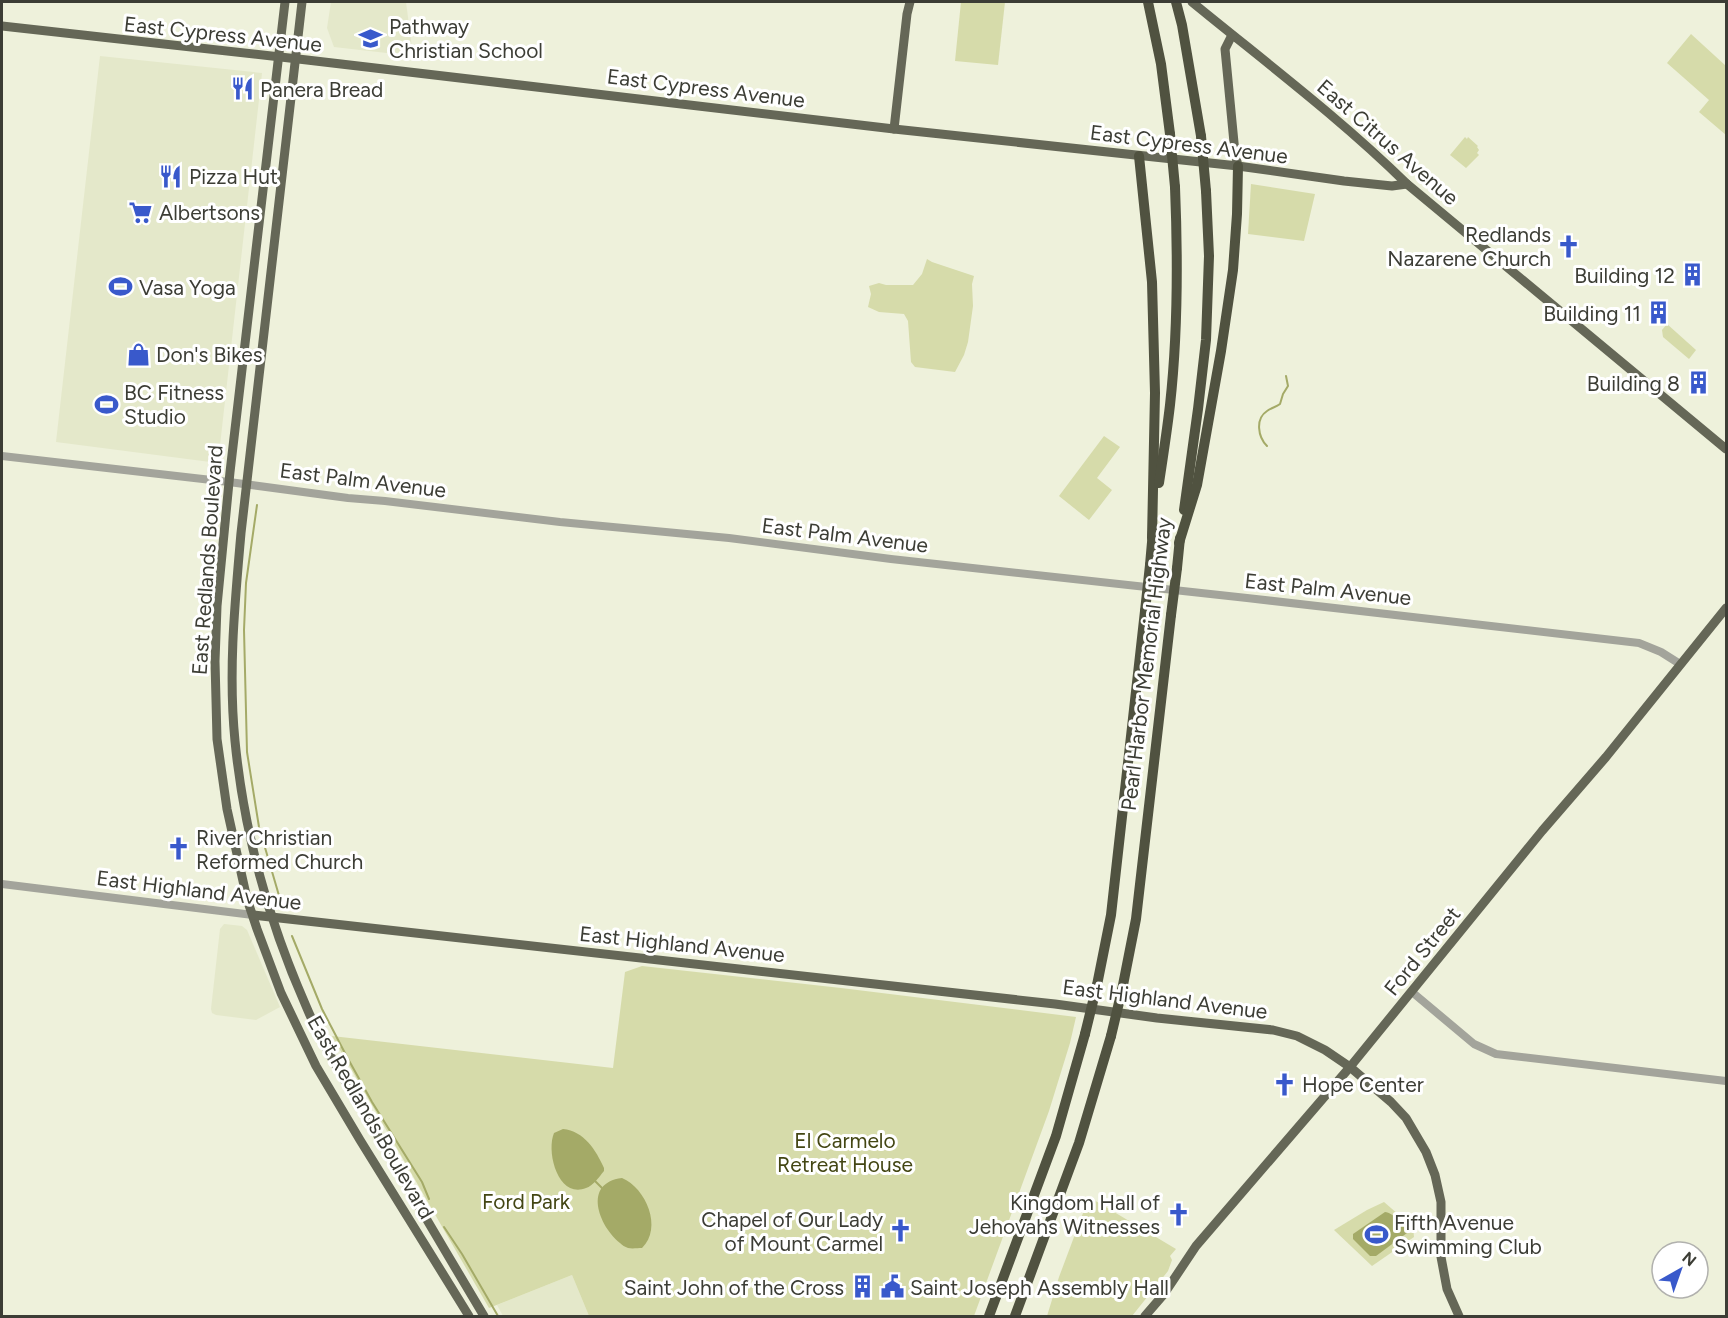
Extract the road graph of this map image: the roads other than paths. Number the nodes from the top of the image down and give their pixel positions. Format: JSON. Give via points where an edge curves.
{"nodes":[{"id":1,"x":285,"y":2,"type":"edge"},
{"id":2,"x":302,"y":2,"type":"edge"},
{"id":3,"x":910,"y":2,"type":"edge"},
{"id":4,"x":1148,"y":2,"type":"edge"},
{"id":5,"x":1176,"y":2,"type":"edge"},
{"id":6,"x":1192,"y":2,"type":"edge"},
{"id":7,"x":2,"y":26,"type":"edge"},
{"id":8,"x":1233,"y":35,"type":"junction"},
{"id":9,"x":279,"y":57,"type":"junction"},
{"id":10,"x":296,"y":59,"type":"junction"},
{"id":11,"x":894,"y":129,"type":"junction"},
{"id":12,"x":1139,"y":156,"type":"junction"},
{"id":13,"x":1238,"y":166,"type":"junction"},
{"id":14,"x":1407,"y":184,"type":"junction"},
{"id":15,"x":1726,"y":449,"type":"edge"},
{"id":16,"x":2,"y":456,"type":"edge"},
{"id":17,"x":229,"y":482,"type":"junction"},
{"id":18,"x":247,"y":485,"type":"junction"},
{"id":19,"x":1152,"y":538,"type":"junction"},
{"id":20,"x":1179,"y":543,"type":"junction"},
{"id":21,"x":1726,"y":608,"type":"edge"},
{"id":22,"x":1680,"y":664,"type":"junction"},
{"id":23,"x":2,"y":884,"type":"edge"},
{"id":24,"x":253,"y":915,"type":"junction"},
{"id":25,"x":271,"y":917,"type":"junction"},
{"id":26,"x":1412,"y":992,"type":"junction"},
{"id":27,"x":1350,"y":1067,"type":"junction"},
{"id":28,"x":1726,"y":1081,"type":"edge"},
{"id":29,"x":469,"y":1317,"type":"edge"},
{"id":30,"x":484,"y":1317,"type":"edge"},
{"id":31,"x":989,"y":1317,"type":"edge"},
{"id":32,"x":1016,"y":1317,"type":"edge"},
{"id":33,"x":1144,"y":1317,"type":"edge"},
{"id":34,"x":1459,"y":1317,"type":"edge"}],
"edges":[{"from":1,"to":9,"type":"main road","name":"East Redlands Boulevard"},
{"from":2,"to":10,"type":"main road","name":"East Redlands Boulevard"},
{"from":3,"to":11,"type":"main road"},
{"from":4,"to":19,"type":"highway","name":"Pearl Harbor Memorial Highway","bridge":true,"via":[[1170,134],[1177,243],[1170,403]]},
{"from":5,"to":20,"type":"highway","name":"Pearl Harbor Memorial Highway","bridge":true,"via":[[1201,136],[1209,256],[1206,340]]},
{"from":6,"to":8,"type":"main road","name":"East Citrus Avenue"},
{"from":7,"to":9,"type":"main road","name":"East Cypress Avenue"},
{"from":8,"to":13,"type":"main road","via":[[1225,49]]},
{"from":8,"to":14,"type":"main road","name":"East Citrus Avenue"},
{"from":9,"to":10,"type":"main road","name":"East Cypress Avenue"},
{"from":9,"to":17,"type":"main road","name":"East Redlands Boulevard"},
{"from":10,"to":11,"type":"main road","name":"East Cypress Avenue"},
{"from":10,"to":18,"type":"main road","name":"East Redlands Boulevard"},
{"from":11,"to":12,"type":"main road","name":"East Cypress Avenue"},
{"from":12,"to":13,"type":"main road","name":"East Cypress Avenue"},
{"from":12,"to":19,"type":"highway","via":[[1152,282]]},
{"from":13,"to":14,"type":"main road","name":"East Cypress Avenue","via":[[1392,186]]},
{"from":13,"to":20,"type":"highway","via":[[1233,270],[1221,351],[1197,485]]},
{"from":14,"to":15,"type":"main road","name":"East Citrus Avenue"},
{"from":16,"to":17,"type":"street","name":"East Palm Avenue"},
{"from":17,"to":18,"type":"street","name":"East Palm Avenue"},
{"from":17,"to":24,"type":"main road","name":"East Redlands Boulevard","via":[[216,628],[217,739],[226,809]]},
{"from":18,"to":22,"type":"street","name":"East Palm Avenue","via":[[1639,643]]},
{"from":18,"to":25,"type":"main road","name":"East Redlands Boulevard","via":[[234,616],[235,740],[249,834]]},
{"from":19,"to":31,"type":"highway","name":"Pearl Harbor Memorial Highway","bridge":true,"via":[[1110,915],[1097,985],[1056,1136]]},
{"from":20,"to":32,"type":"highway","name":"Pearl Harbor Memorial Highway","bridge":true,"via":[[1136,919],[1122,990],[1079,1143]]},
{"from":21,"to":22,"type":"main road","name":"Ford Street"},
{"from":22,"to":26,"type":"main road","name":"Ford Street"},
{"from":23,"to":24,"type":"street","name":"East Highland Avenue"},
{"from":24,"to":25,"type":"main road","name":"East Highland Avenue"},
{"from":24,"to":29,"type":"main road","name":"East Redlands Boulevard","via":[[281,993],[316,1065]]},
{"from":25,"to":27,"type":"main road","name":"East Highland Avenue","via":[[1273,1030],[1311,1042]]},
{"from":25,"to":30,"type":"main road","name":"East Redlands Boulevard","via":[[307,1009],[334,1062]]},
{"from":26,"to":27,"type":"main road","name":"Ford Street"},
{"from":26,"to":28,"type":"street","via":[[1474,1044],[1496,1054]]},
{"from":27,"to":33,"type":"main road","name":"Ford Street","via":[[1196,1246]]},
{"from":27,"to":34,"type":"main road","name":"East Highland Avenue","via":[[1406,1118],[1426,1152],[1441,1202],[1447,1289]]}]}
